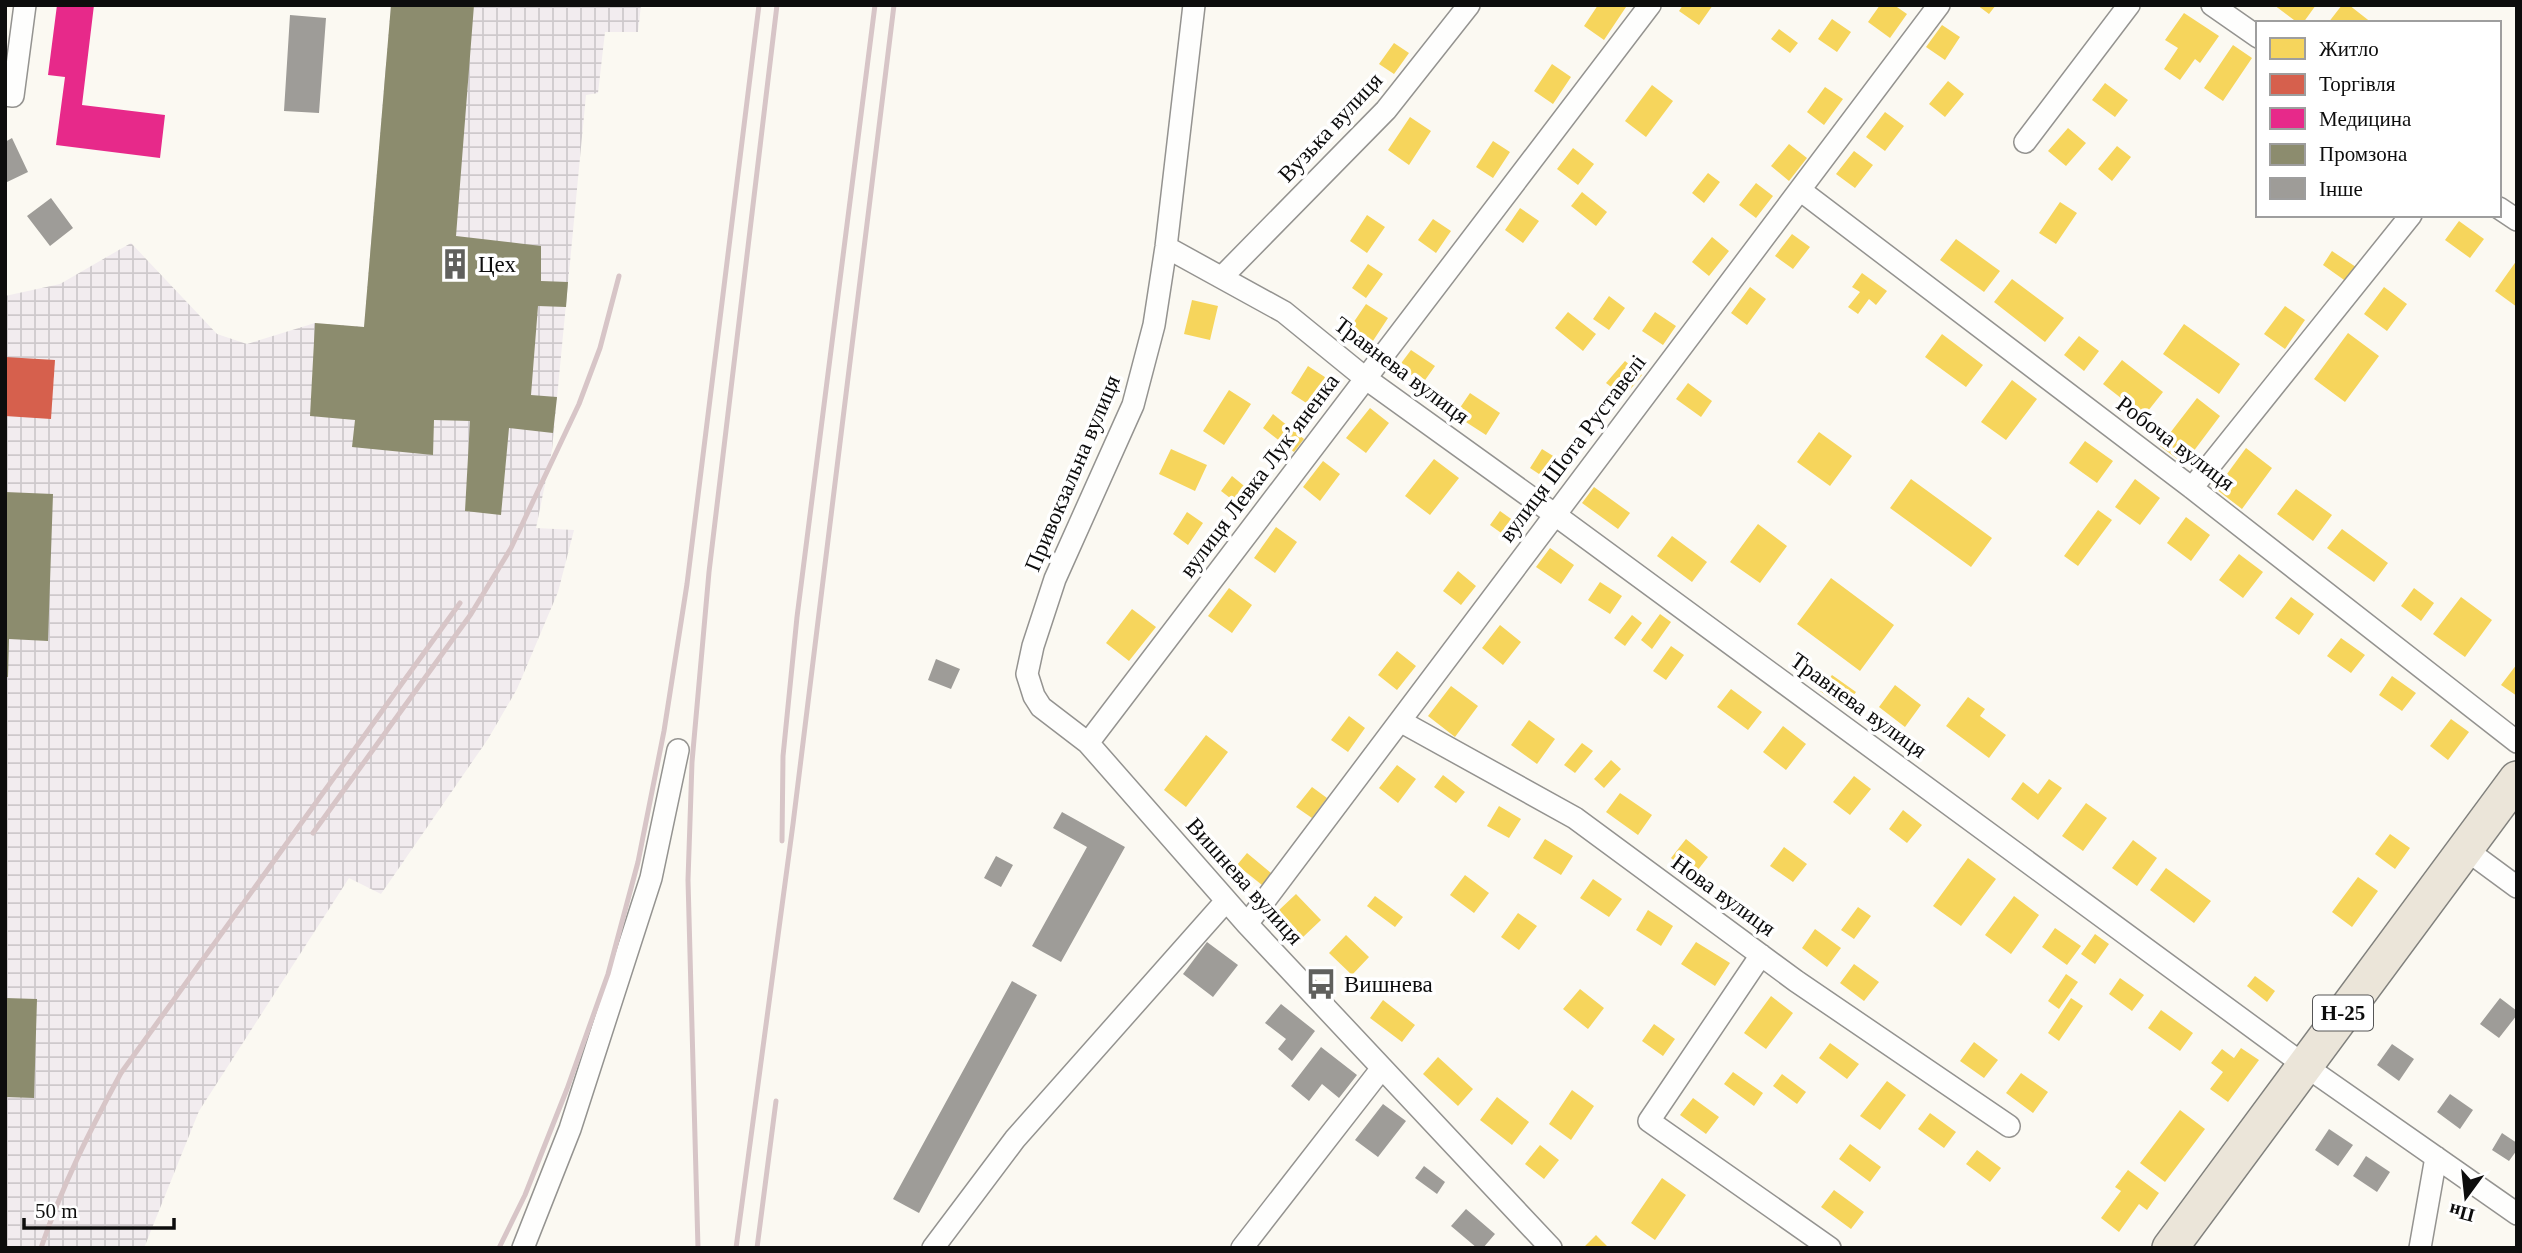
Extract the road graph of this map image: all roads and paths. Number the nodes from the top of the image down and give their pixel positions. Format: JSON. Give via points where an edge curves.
{"nodes":[{"id":1,"x":24,"y":5,"type":"edge"},
{"id":2,"x":1194,"y":5,"type":"edge"},
{"id":3,"x":1469,"y":5,"type":"edge"},
{"id":4,"x":1650,"y":5,"type":"edge"},
{"id":5,"x":1940,"y":5,"type":"edge"},
{"id":6,"x":2129,"y":5,"type":"edge"},
{"id":7,"x":2212,"y":5,"type":"edge"},
{"id":8,"x":2256,"y":36,"type":"edge"},
{"id":9,"x":9,"y":95,"type":"edge"},
{"id":10,"x":2025,"y":142,"type":"dead end"},
{"id":11,"x":1800,"y":190,"type":"junction"},
{"id":12,"x":2501,"y":209,"type":"edge"},
{"id":13,"x":2410,"y":217,"type":"edge"},
{"id":14,"x":2517,"y":220,"type":"edge"},
{"id":15,"x":1166,"y":247,"type":"junction"},
{"id":16,"x":1222,"y":277,"type":"junction"},
{"id":17,"x":1365,"y":379,"type":"junction"},
{"id":18,"x":2192,"y":488,"type":"junction"},
{"id":19,"x":1554,"y":514,"type":"junction"},
{"id":20,"x":1041,"y":708,"type":"joint"},
{"id":21,"x":1400,"y":721,"type":"junction"},
{"id":22,"x":2517,"y":741,"type":"edge"},
{"id":23,"x":1088,"y":743,"type":"junction"},
{"id":24,"x":678,"y":750,"type":"dead end"},
{"id":25,"x":2517,"y":779,"type":"edge"},
{"id":26,"x":2464,"y":848,"type":"junction"},
{"id":27,"x":2517,"y":887,"type":"edge"},
{"id":28,"x":1226,"y":901,"type":"junction"},
{"id":29,"x":1247,"y":924,"type":"junction"},
{"id":30,"x":1761,"y":955,"type":"junction"},
{"id":31,"x":2304,"y":1065,"type":"junction"},
{"id":32,"x":1382,"y":1068,"type":"junction"},
{"id":33,"x":2009,"y":1126,"type":"dead end"},
{"id":34,"x":2436,"y":1157,"type":"junction"},
{"id":35,"x":2517,"y":1214,"type":"edge"},
{"id":36,"x":523,"y":1248,"type":"edge"},
{"id":37,"x":933,"y":1248,"type":"edge"},
{"id":38,"x":1242,"y":1248,"type":"edge"},
{"id":39,"x":1551,"y":1248,"type":"edge"},
{"id":40,"x":1830,"y":1248,"type":"edge"},
{"id":41,"x":2170,"y":1248,"type":"edge"},
{"id":42,"x":2420,"y":1248,"type":"edge"}],
"edges":[{"from":1,"to":9,"type":"street"},
{"from":2,"to":15,"type":"street","name":"Привокзальна вулиця"},
{"from":3,"to":16,"type":"street","name":"Вузька вулиця","via":[[1386,110]]},
{"from":4,"to":17,"type":"street","name":"вулиця Левка Лукʼяненка"},
{"from":5,"to":11,"type":"street","name":"вулиця Шота Руставелі"},
{"from":6,"to":10,"type":"street"},
{"from":7,"to":8,"type":"street"},
{"from":11,"to":18,"type":"street","name":"Робоча вулиця"},
{"from":11,"to":19,"type":"street","name":"вулиця Шота Руставелі"},
{"from":12,"to":14,"type":"street"},
{"from":13,"to":18,"type":"street"},
{"from":15,"to":16,"type":"street","name":"Травнева вулиця"},
{"from":15,"to":20,"type":"street","name":"Привокзальна вулиця","via":[[1154,325],[1133,405],[1055,579],[1033,646],[1027,674]]},
{"from":16,"to":17,"type":"street","name":"Травнева вулиця","via":[[1284,312]]},
{"from":17,"to":19,"type":"street","name":"Травнева вулиця"},
{"from":17,"to":23,"type":"street","name":"вулиця Левка Лукʼяненка"},
{"from":18,"to":22,"type":"street","name":"Робоча вулиця"},
{"from":19,"to":21,"type":"street","name":"вулиця Шота Руставелі"},
{"from":19,"to":31,"type":"street","name":"Травнева вулиця"},
{"from":20,"to":23,"type":"street","name":"Вишнева вулиця"},
{"from":21,"to":29,"type":"street","name":"вулиця Шота Руставелі"},
{"from":21,"to":30,"type":"street","name":"Нова вулиця","via":[[1575,818]]},
{"from":23,"to":28,"type":"street","name":"Вишнева вулиця"},
{"from":24,"to":36,"type":"street","via":[[651,878],[570,1129]]},
{"from":25,"to":26,"type":"main road","number":"Н-25"},
{"from":26,"to":27,"type":"street"},
{"from":26,"to":31,"type":"main road","number":"Н-25"},
{"from":28,"to":29,"type":"street","name":"Вишнева вулиця"},
{"from":28,"to":37,"type":"street","via":[[1016,1139]]},
{"from":29,"to":32,"type":"street","name":"Вишнева вулиця"},
{"from":30,"to":33,"type":"street","name":"Нова вулиця"},
{"from":30,"to":40,"type":"street","via":[[1649,1121]]},
{"from":31,"to":34,"type":"street","name":"Травнева вулиця"},
{"from":31,"to":41,"type":"main road","number":"Н-25"},
{"from":32,"to":38,"type":"street"},
{"from":32,"to":39,"type":"street","name":"Вишнева вулиця"},
{"from":34,"to":35,"type":"street","name":"Травнева вулиця"},
{"from":34,"to":42,"type":"street"}]}
